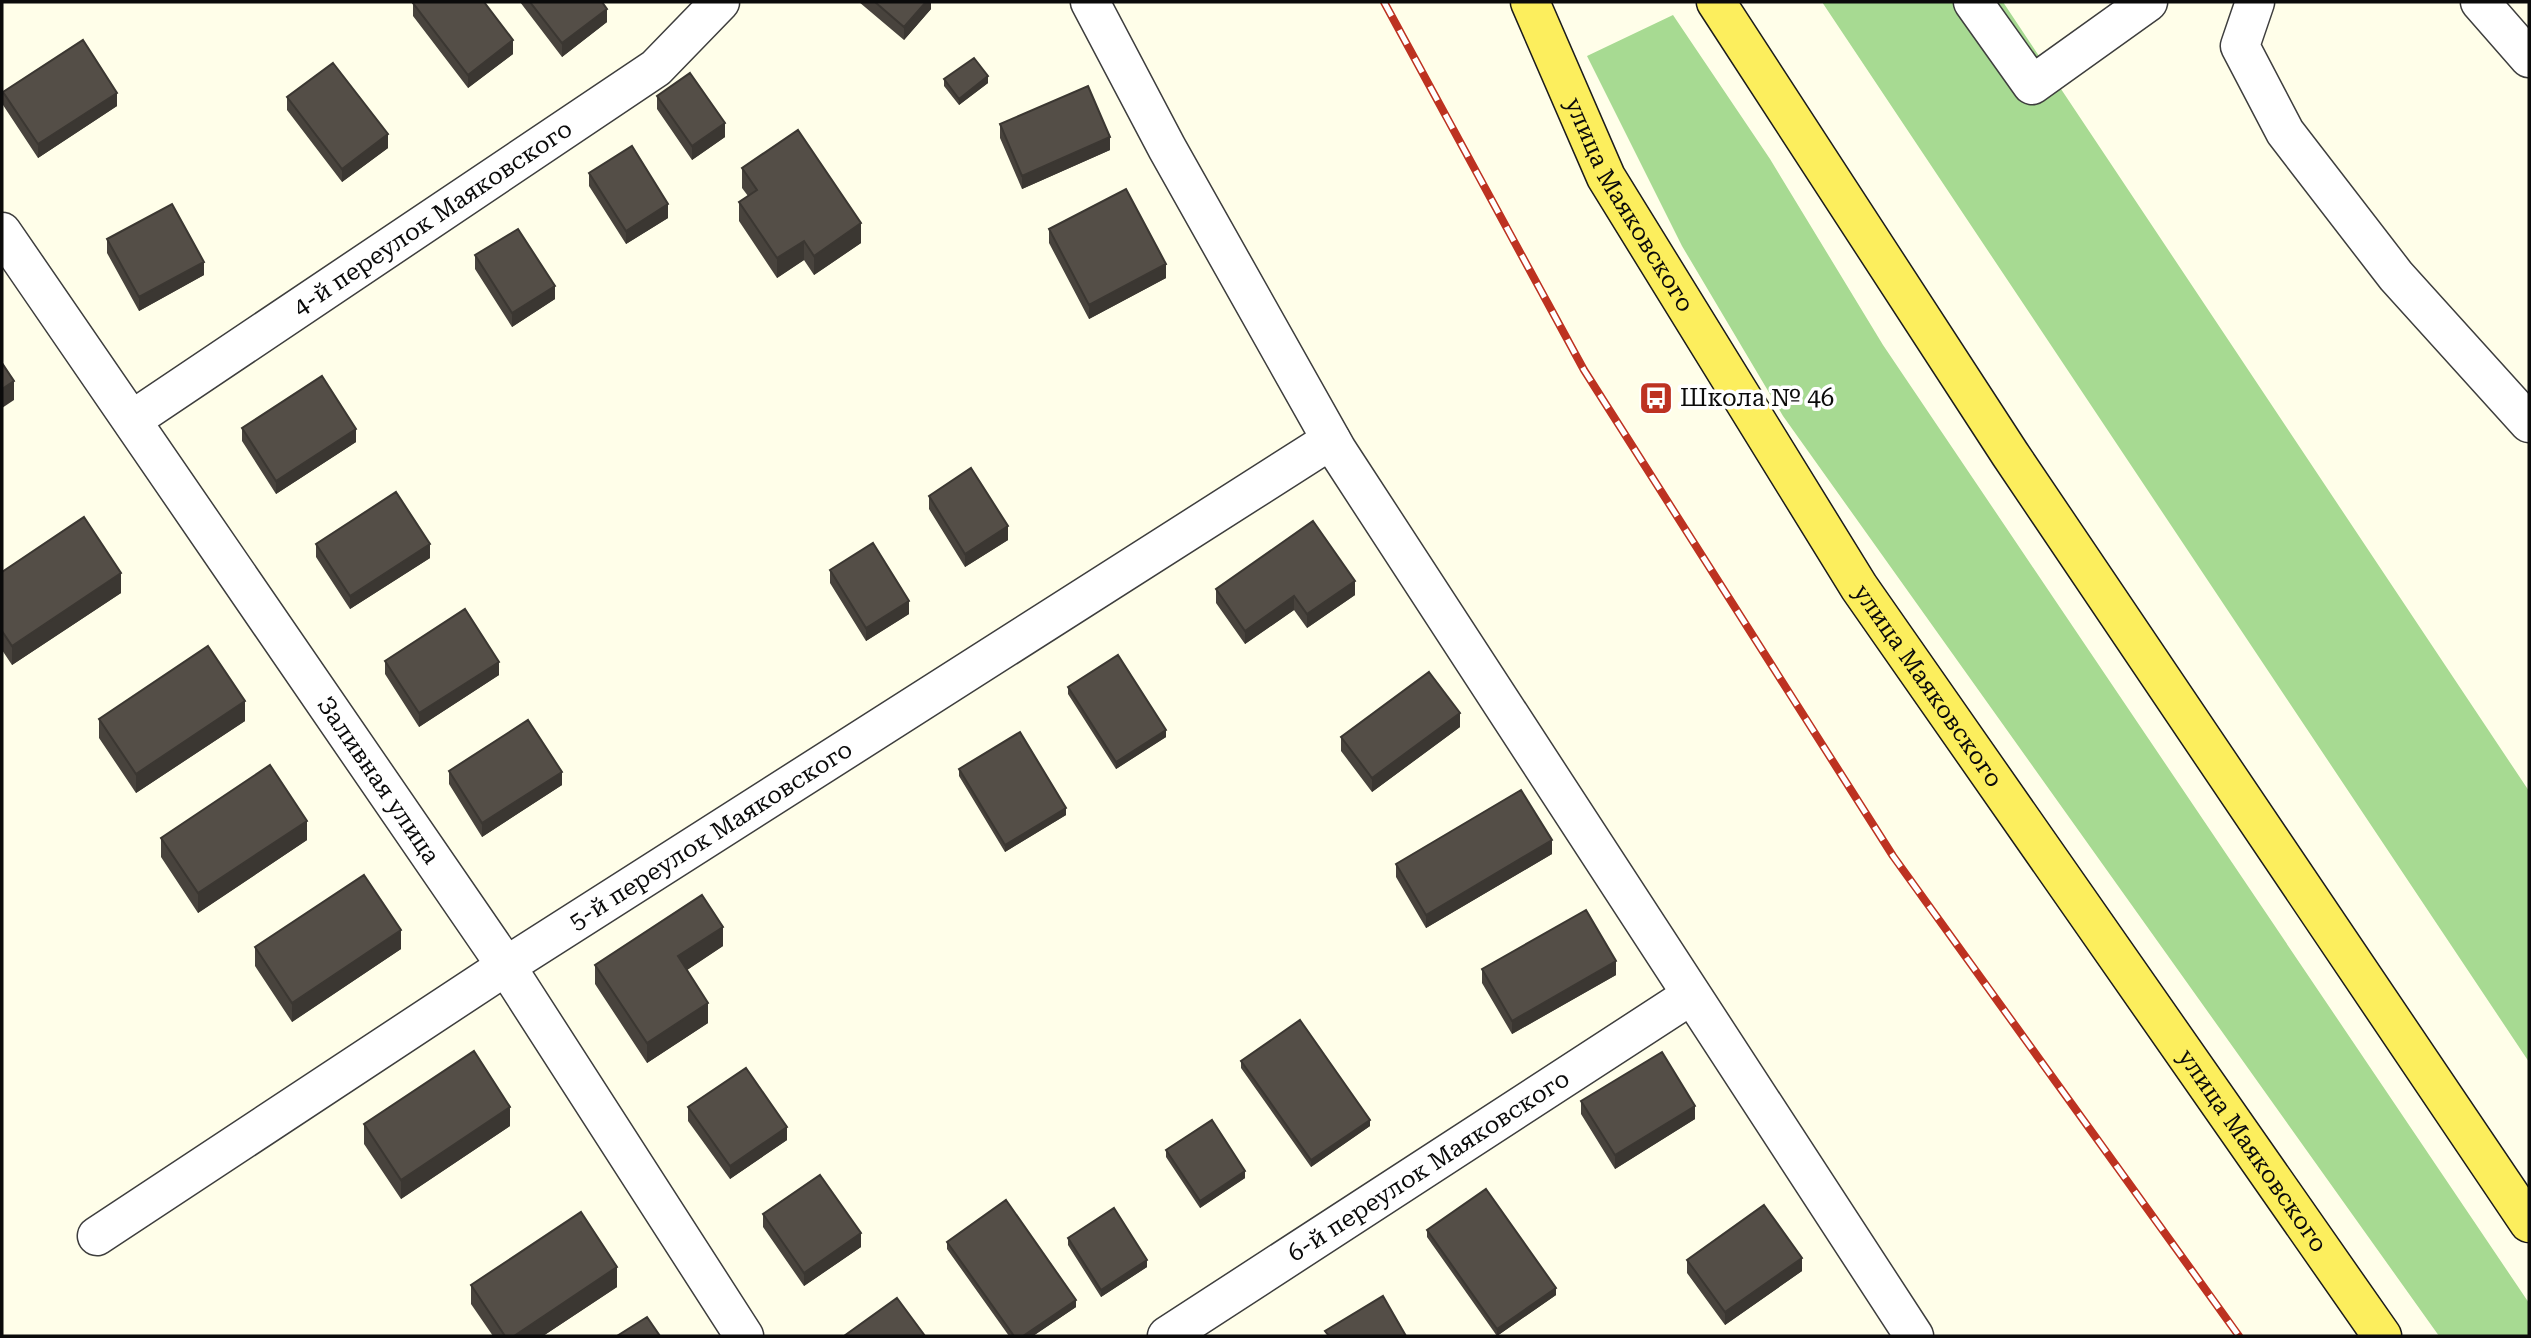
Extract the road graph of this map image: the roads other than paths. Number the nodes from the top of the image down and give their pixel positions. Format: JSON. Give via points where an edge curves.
{"nodes":[{"id":1,"x":720,"y":2,"type":"edge"},
{"id":2,"x":1090,"y":2,"type":"edge"},
{"id":3,"x":1530,"y":2,"type":"edge"},
{"id":4,"x":1716,"y":2,"type":"edge"},
{"id":5,"x":1973,"y":2,"type":"edge"},
{"id":6,"x":2148,"y":2,"type":"edge"},
{"id":7,"x":2255,"y":2,"type":"edge"},
{"id":8,"x":2480,"y":2,"type":"edge"},
{"id":9,"x":2529,"y":58,"type":"edge"},
{"id":10,"x":2,"y":232,"type":"edge"},
{"id":11,"x":132,"y":419,"type":"junction"},
{"id":12,"x":2529,"y":424,"type":"edge"},
{"id":13,"x":1331,"y":440,"type":"junction"},
{"id":14,"x":506,"y":966,"type":"junction"},
{"id":15,"x":1690,"y":996,"type":"junction"},
{"id":16,"x":2529,"y":1223,"type":"edge"},
{"id":17,"x":97,"y":1236,"type":"dead end"},
{"id":18,"x":744,"y":1336,"type":"edge"},
{"id":19,"x":1167,"y":1336,"type":"edge"},
{"id":20,"x":1914,"y":1336,"type":"edge"},
{"id":21,"x":2382,"y":1336,"type":"edge"}],
"edges":[{"from":1,"to":11,"type":"street","name":"4-й переулок Маяковского","via":[[656,68]]},
{"from":2,"to":13,"type":"street"},
{"from":3,"to":21,"type":"main road","name":"улица Маяковского","via":[[1606,177],[1859,587]]},
{"from":4,"to":16,"type":"main road","via":[[2010,454]]},
{"from":5,"to":6,"type":"street","via":[[2032,85]]},
{"from":7,"to":12,"type":"street","via":[[2240,46],[2285,132],[2396,276]]},
{"from":8,"to":9,"type":"street"},
{"from":10,"to":11,"type":"street","name":"Заливная улица"},
{"from":11,"to":14,"type":"street","name":"Заливная улица"},
{"from":13,"to":14,"type":"street","name":"5-й переулок Маяковского"},
{"from":13,"to":15,"type":"street"},
{"from":14,"to":17,"type":"street","name":"5-й переулок Маяковского"},
{"from":14,"to":18,"type":"street","name":"Заливная улица"},
{"from":15,"to":19,"type":"street","name":"6-й переулок Маяковского"},
{"from":15,"to":20,"type":"street"}]}
